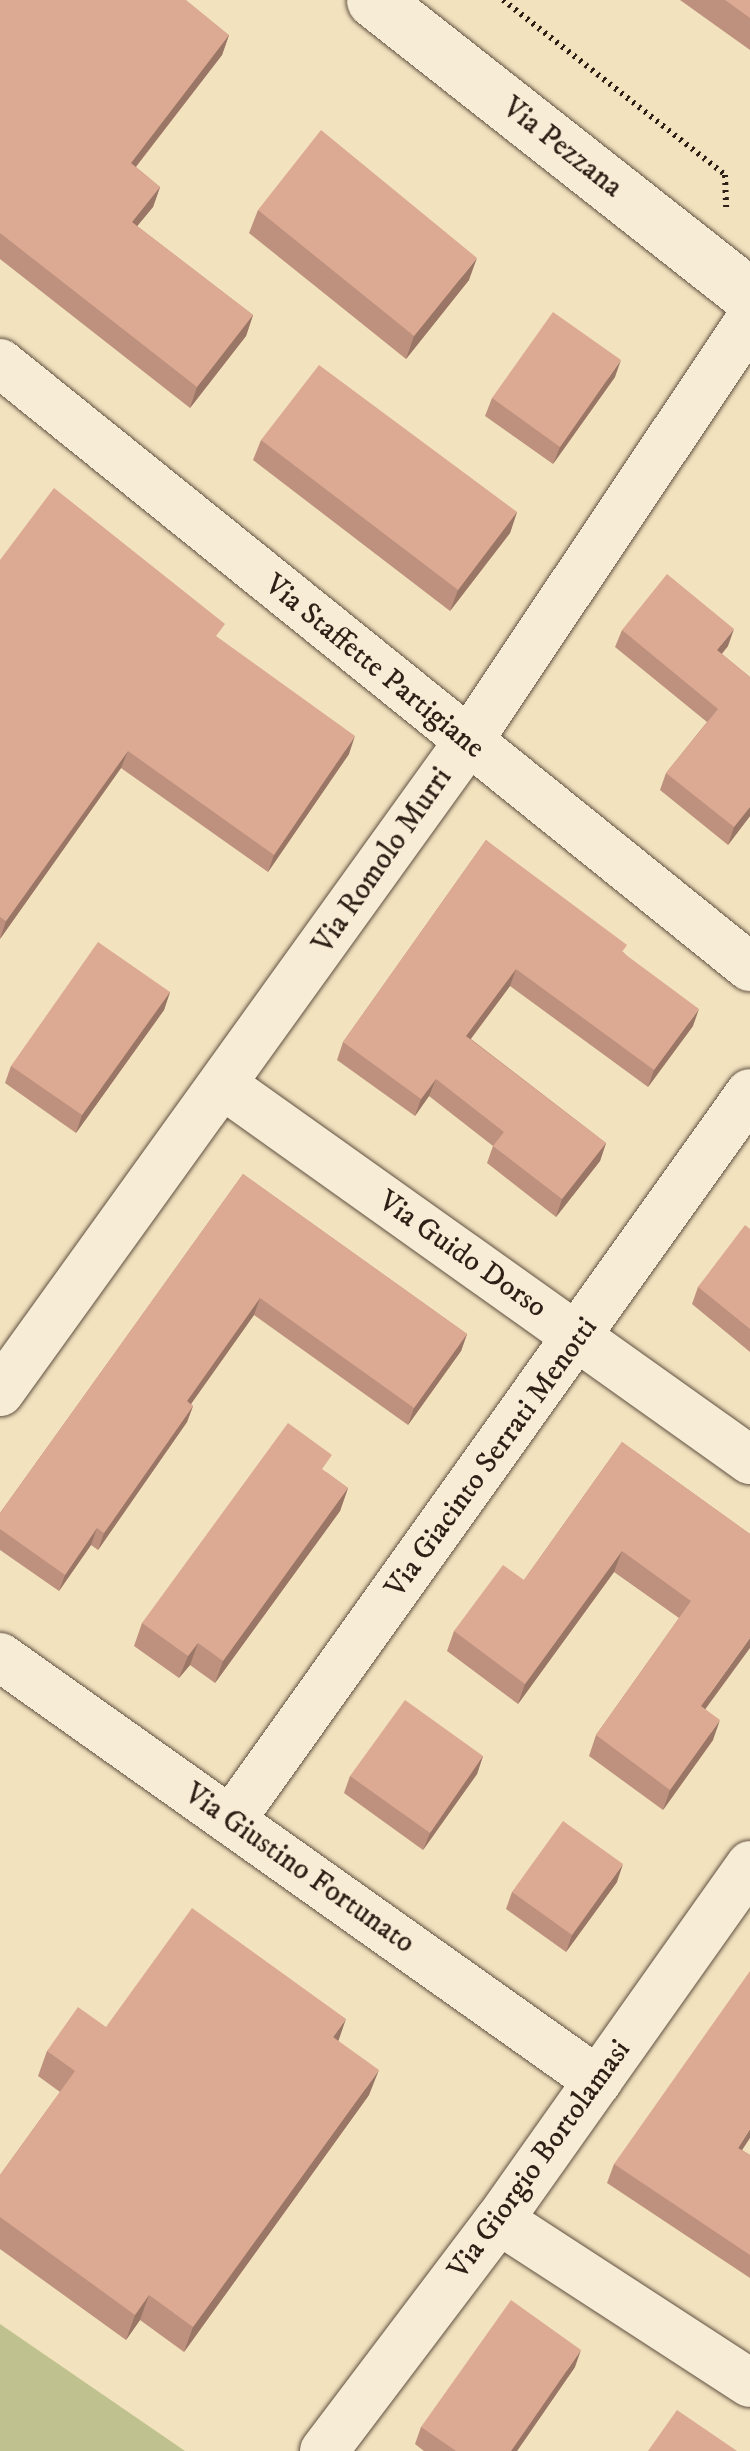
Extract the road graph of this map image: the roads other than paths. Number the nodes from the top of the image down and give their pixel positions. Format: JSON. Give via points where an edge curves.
{"nodes":[{"id":1,"x":374,"y":0,"type":"edge"},
{"id":2,"x":750,"y":296,"type":"edge"},
{"id":3,"x":750,"y":320,"type":"edge"},
{"id":4,"x":4,"y":374,"type":"edge"},
{"id":5,"x":467,"y":743,"type":"junction"},
{"id":6,"x":750,"y":967,"type":"edge"},
{"id":7,"x":223,"y":1086,"type":"junction"},
{"id":8,"x":750,"y":1094,"type":"edge"},
{"id":9,"x":579,"y":1338,"type":"junction"},
{"id":10,"x":0,"y":1392,"type":"edge"},
{"id":11,"x":750,"y":1460,"type":"edge"},
{"id":12,"x":0,"y":1657,"type":"edge"},
{"id":13,"x":230,"y":1820,"type":"junction"},
{"id":14,"x":750,"y":1865,"type":"edge"},
{"id":15,"x":598,"y":2082,"type":"junction"},
{"id":16,"x":499,"y":2220,"type":"junction"},
{"id":17,"x":750,"y":2383,"type":"edge"},
{"id":18,"x":324,"y":2451,"type":"edge"}],
"edges":[{"from":1,"to":2,"type":"street","name":"Via Pezzana"},
{"from":3,"to":5,"type":"street","name":"Via Romolo Murri"},
{"from":4,"to":5,"type":"street","name":"Via Staffette Partigiane"},
{"from":5,"to":6,"type":"street","name":"Via Staffette Partigiane"},
{"from":5,"to":7,"type":"street","name":"Via Romolo Murri"},
{"from":7,"to":9,"type":"street","name":"Via Guido Dorso"},
{"from":7,"to":10,"type":"street","name":"Via Romolo Murri"},
{"from":8,"to":9,"type":"street","name":"Via Giacinto Serrati Menotti"},
{"from":9,"to":11,"type":"street","name":"Via Guido Dorso"},
{"from":9,"to":13,"type":"street","name":"Via Giacinto Serrati Menotti"},
{"from":12,"to":13,"type":"street","name":"Via Giustino Fortunato"},
{"from":13,"to":15,"type":"street","name":"Via Giustino Fortunato"},
{"from":14,"to":15,"type":"street","name":"Via Giorgio Bortolamasi"},
{"from":15,"to":16,"type":"street","name":"Via Giorgio Bortolamasi"},
{"from":16,"to":17,"type":"street"},
{"from":16,"to":18,"type":"street","name":"Via Giorgio Bortolamasi"}]}
